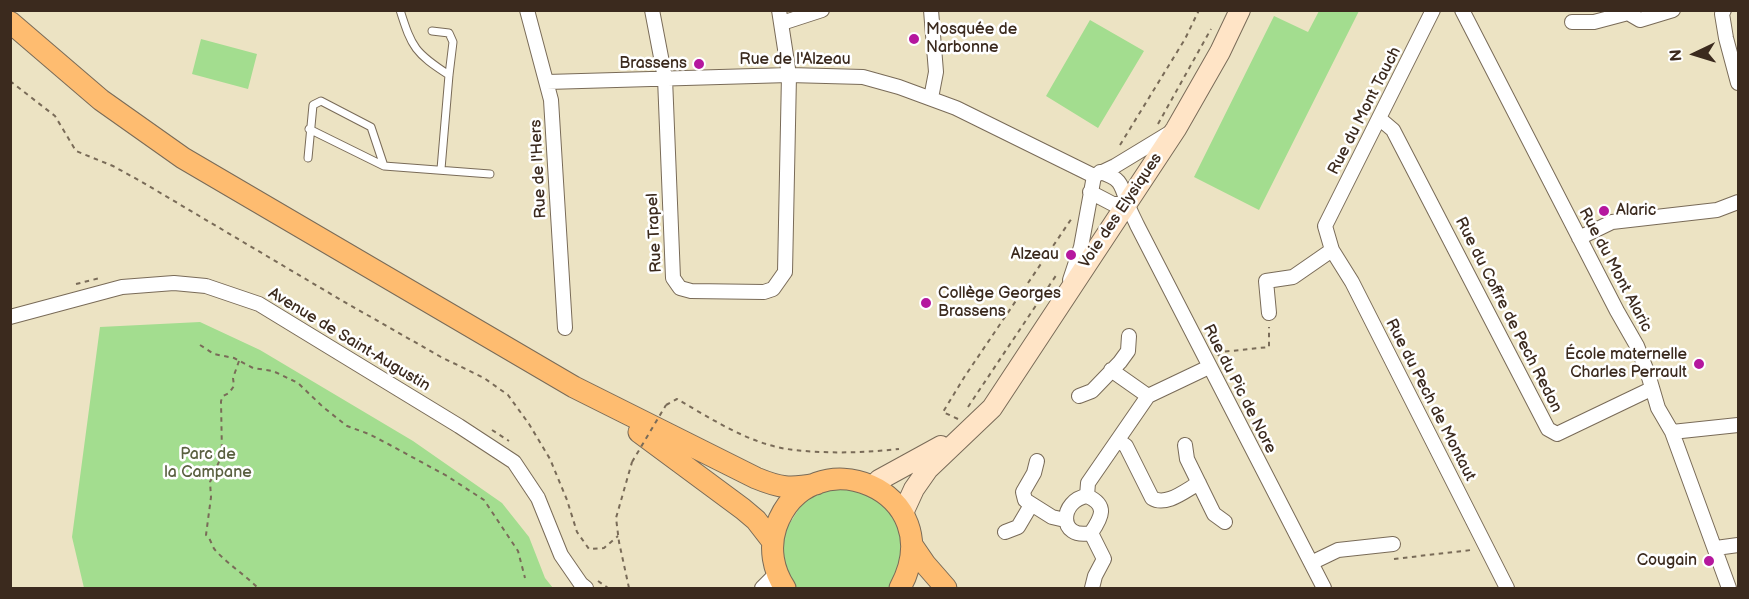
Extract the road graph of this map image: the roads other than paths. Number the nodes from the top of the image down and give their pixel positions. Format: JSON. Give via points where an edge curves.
{"nodes":[{"id":1,"x":400,"y":10,"type":"edge"},
{"id":2,"x":527,"y":10,"type":"edge"},
{"id":3,"x":652,"y":10,"type":"edge"},
{"id":4,"x":822,"y":10,"type":"edge"},
{"id":5,"x":931,"y":10,"type":"edge"},
{"id":6,"x":1240,"y":10,"type":"edge"},
{"id":7,"x":1433,"y":10,"type":"edge"},
{"id":8,"x":1462,"y":10,"type":"edge"},
{"id":9,"x":1673,"y":10,"type":"edge"},
{"id":10,"x":1724,"y":10,"type":"edge"},
{"id":11,"x":1628,"y":12,"type":"edge"},
{"id":12,"x":780,"y":17,"type":"edge"},
{"id":13,"x":10,"y":22,"type":"edge"},
{"id":14,"x":1572,"y":22,"type":"dead end"},
{"id":15,"x":432,"y":31,"type":"dead end"},
{"id":16,"x":1734,"y":53,"type":"edge"},
{"id":17,"x":448,"y":75,"type":"junction"},
{"id":18,"x":789,"y":75,"type":"junction"},
{"id":19,"x":665,"y":78,"type":"junction"},
{"id":20,"x":547,"y":82,"type":"junction"},
{"id":21,"x":1738,"y":83,"type":"edge"},
{"id":22,"x":932,"y":98,"type":"junction"},
{"id":23,"x":1380,"y":119,"type":"junction"},
{"id":24,"x":309,"y":129,"type":"junction"},
{"id":25,"x":1176,"y":129,"type":"junction"},
{"id":26,"x":308,"y":158,"type":"dead end"},
{"id":27,"x":384,"y":166,"type":"junction"},
{"id":28,"x":441,"y":170,"type":"junction"},
{"id":29,"x":490,"y":174,"type":"dead end"},
{"id":30,"x":1097,"y":174,"type":"junction"},
{"id":31,"x":1090,"y":192,"type":"junction"},
{"id":32,"x":1738,"y":202,"type":"edge"},
{"id":33,"x":1127,"y":204,"type":"junction"},
{"id":34,"x":1325,"y":226,"type":"joint"},
{"id":35,"x":1579,"y":238,"type":"junction"},
{"id":36,"x":1332,"y":250,"type":"junction"},
{"id":37,"x":1066,"y":293,"type":"junction"},
{"id":38,"x":1269,"y":313,"type":"road end"},
{"id":39,"x":10,"y":317,"type":"edge"},
{"id":40,"x":565,"y":328,"type":"dead end"},
{"id":41,"x":1129,"y":336,"type":"dead end"},
{"id":42,"x":1209,"y":367,"type":"junction"},
{"id":43,"x":1111,"y":370,"type":"junction"},
{"id":44,"x":574,"y":387,"type":"junction"},
{"id":45,"x":1651,"y":389,"type":"junction"},
{"id":46,"x":1078,"y":396,"type":"dead end"},
{"id":47,"x":1148,"y":396,"type":"junction"},
{"id":48,"x":1738,"y":425,"type":"edge"},
{"id":49,"x":968,"y":431,"type":"junction"},
{"id":50,"x":1672,"y":432,"type":"junction"},
{"id":51,"x":1119,"y":441,"type":"junction"},
{"id":52,"x":1185,"y":445,"type":"dead end"},
{"id":53,"x":1036,"y":461,"type":"dead end"},
{"id":54,"x":1199,"y":483,"type":"junction"},
{"id":55,"x":816,"y":484,"type":"junction"},
{"id":56,"x":874,"y":486,"type":"junction"},
{"id":57,"x":1087,"y":496,"type":"junction"},
{"id":58,"x":1031,"y":505,"type":"junction"},
{"id":59,"x":903,"y":513,"type":"junction"},
{"id":60,"x":1065,"y":520,"type":"junction"},
{"id":61,"x":1224,"y":522,"type":"dead end"},
{"id":62,"x":1005,"y":532,"type":"dead end"},
{"id":63,"x":1091,"y":533,"type":"junction"},
{"id":64,"x":773,"y":542,"type":"junction"},
{"id":65,"x":1393,"y":544,"type":"road end"},
{"id":66,"x":1738,"y":545,"type":"edge"},
{"id":67,"x":912,"y":546,"type":"junction"},
{"id":68,"x":1716,"y":548,"type":"junction"},
{"id":69,"x":1311,"y":563,"type":"junction"},
{"id":70,"x":781,"y":581,"type":"edge"},
{"id":71,"x":589,"y":582,"type":"edge"},
{"id":72,"x":762,"y":588,"type":"edge"},
{"id":73,"x":900,"y":588,"type":"edge"},
{"id":74,"x":946,"y":588,"type":"edge"},
{"id":75,"x":1092,"y":588,"type":"edge"},
{"id":76,"x":1324,"y":588,"type":"edge"},
{"id":77,"x":1507,"y":588,"type":"edge"},
{"id":78,"x":1729,"y":588,"type":"edge"}],
"edges":[{"from":1,"to":17,"type":"lane","via":[[410,42],[422,58]]},
{"from":2,"to":20,"type":"street","name":"Rue de l'Hers"},
{"from":3,"to":19,"type":"street"},
{"from":4,"to":12,"type":"street"},
{"from":5,"to":22,"type":"street","via":[[936,72]]},
{"from":6,"to":25,"type":"street","name":"Voie des Elysiques"},
{"from":7,"to":23,"type":"street","name":"Rue du Mont Tauch"},
{"from":8,"to":35,"type":"street","name":"Rue du Mont Alaric"},
{"from":9,"to":11,"type":"street","via":[[1640,20]]},
{"from":10,"to":16,"type":"street","via":[[1726,38]]},
{"from":11,"to":14,"type":"street","via":[[1594,22]]},
{"from":12,"to":18,"type":"street"},
{"from":13,"to":44,"type":"main road","via":[[101,100],[183,158]]},
{"from":15,"to":17,"type":"lane","via":[[450,33],[453,42]]},
{"from":16,"to":21,"type":"street"},
{"from":17,"to":28,"type":"lane"},
{"from":18,"to":19,"type":"street","name":"Rue de l'Alzeau"},
{"from":18,"to":19,"type":"street","name":"Rue Trapel","via":[[785,272],[773,289],[764,292],[691,291],[680,288],[673,278]]},
{"from":18,"to":22,"type":"street","name":"Rue de l'Alzeau","via":[[863,77]]},
{"from":19,"to":20,"type":"street","name":"Rue de l'Alzeau"},
{"from":20,"to":40,"type":"street","name":"Rue de l'Hers","via":[[553,119]]},
{"from":22,"to":30,"type":"street","name":"Rue de l'Alzeau"},
{"from":23,"to":34,"type":"street","name":"Rue du Mont Tauch"},
{"from":23,"to":45,"type":"street","name":"Rue du Coffre de Pech Redon","via":[[1393,130],[1548,429],[1557,434]]},
{"from":24,"to":26,"type":"lane"},
{"from":24,"to":27,"type":"lane"},
{"from":24,"to":27,"type":"lane","via":[[313,105],[321,100],[371,127]]},
{"from":25,"to":30,"type":"street"},
{"from":25,"to":33,"type":"street","name":"Voie des Elysiques"},
{"from":27,"to":28,"type":"lane"},
{"from":28,"to":29,"type":"lane"},
{"from":30,"to":31,"type":"street"},
{"from":30,"to":33,"type":"street","name":"Rue de l'Alzeau","via":[[1116,178]]},
{"from":31,"to":33,"type":"street","via":[[1113,204]]},
{"from":31,"to":37,"type":"street","via":[[1081,247]]},
{"from":32,"to":35,"type":"street","via":[[1717,210],[1612,222]]},
{"from":33,"to":37,"type":"street","name":"Voie des Elysiques"},
{"from":33,"to":42,"type":"street","name":"Rue du Pic de Nore"},
{"from":34,"to":36,"type":"street","name":"Rue du Pech de Montaut"},
{"from":35,"to":45,"type":"street","name":"Rue du Mont Alaric","via":[[1637,346]]},
{"from":36,"to":38,"type":"street","via":[[1293,277],[1266,281]]},
{"from":36,"to":77,"type":"street","name":"Rue du Pech de Montaut","via":[[1352,282]]},
{"from":37,"to":49,"type":"street","name":"Voie des Elysiques","via":[[992,408]]},
{"from":39,"to":71,"type":"street","name":"Avenue de Saint-Augustin","via":[[122,287],[174,283],[206,286],[259,304],[514,462],[538,498],[561,555],[581,584]]},
{"from":41,"to":43,"type":"street","via":[[1128,351]]},
{"from":42,"to":47,"type":"street"},
{"from":42,"to":69,"type":"street","name":"Rue du Pic de Nore"},
{"from":43,"to":46,"type":"street","via":[[1092,391]]},
{"from":43,"to":47,"type":"street"},
{"from":44,"to":55,"type":"main road","via":[[777,487]]},
{"from":44,"to":64,"type":"main road","via":[[724,495],[756,520]]},
{"from":45,"to":50,"type":"street","name":"Rue du Mont Alaric"},
{"from":47,"to":51,"type":"street"},
{"from":48,"to":50,"type":"street"},
{"from":49,"to":56,"type":"street","name":"Voie des Elysiques"},
{"from":49,"to":59,"type":"street","name":"Voie des Elysiques","via":[[928,469]]},
{"from":50,"to":68,"type":"street","name":"Rue du Mont Alaric"},
{"from":51,"to":54,"type":"street","via":[[1126,446],[1157,501]]},
{"from":51,"to":57,"type":"street","via":[[1088,483]]},
{"from":52,"to":54,"type":"street"},
{"from":53,"to":58,"type":"street","via":[[1023,492]]},
{"from":54,"to":61,"type":"street","via":[[1214,514]]},
{"from":55,"to":56,"type":"main road","via":[[845,478]]},
{"from":55,"to":64,"type":"main road","via":[[785,508]]},
{"from":56,"to":59,"type":"main road"},
{"from":57,"to":60,"type":"street","via":[[1074,501]]},
{"from":57,"to":63,"type":"street","via":[[1100,506],[1102,516]]},
{"from":58,"to":60,"type":"street"},
{"from":58,"to":62,"type":"street","via":[[1018,527]]},
{"from":59,"to":67,"type":"main road"},
{"from":60,"to":63,"type":"street","via":[[1077,534]]},
{"from":63,"to":75,"type":"street","via":[[1104,559]]},
{"from":64,"to":70,"type":"main road","via":[[773,560]]},
{"from":65,"to":69,"type":"street","via":[[1338,550]]},
{"from":66,"to":68,"type":"street"},
{"from":67,"to":73,"type":"main road","via":[[909,568]]},
{"from":67,"to":74,"type":"main road"},
{"from":68,"to":78,"type":"street","name":"Rue du Mont Alaric"},
{"from":69,"to":76,"type":"street","name":"Rue du Pic de Nore"},
{"from":70,"to":72,"type":"street"}]}
